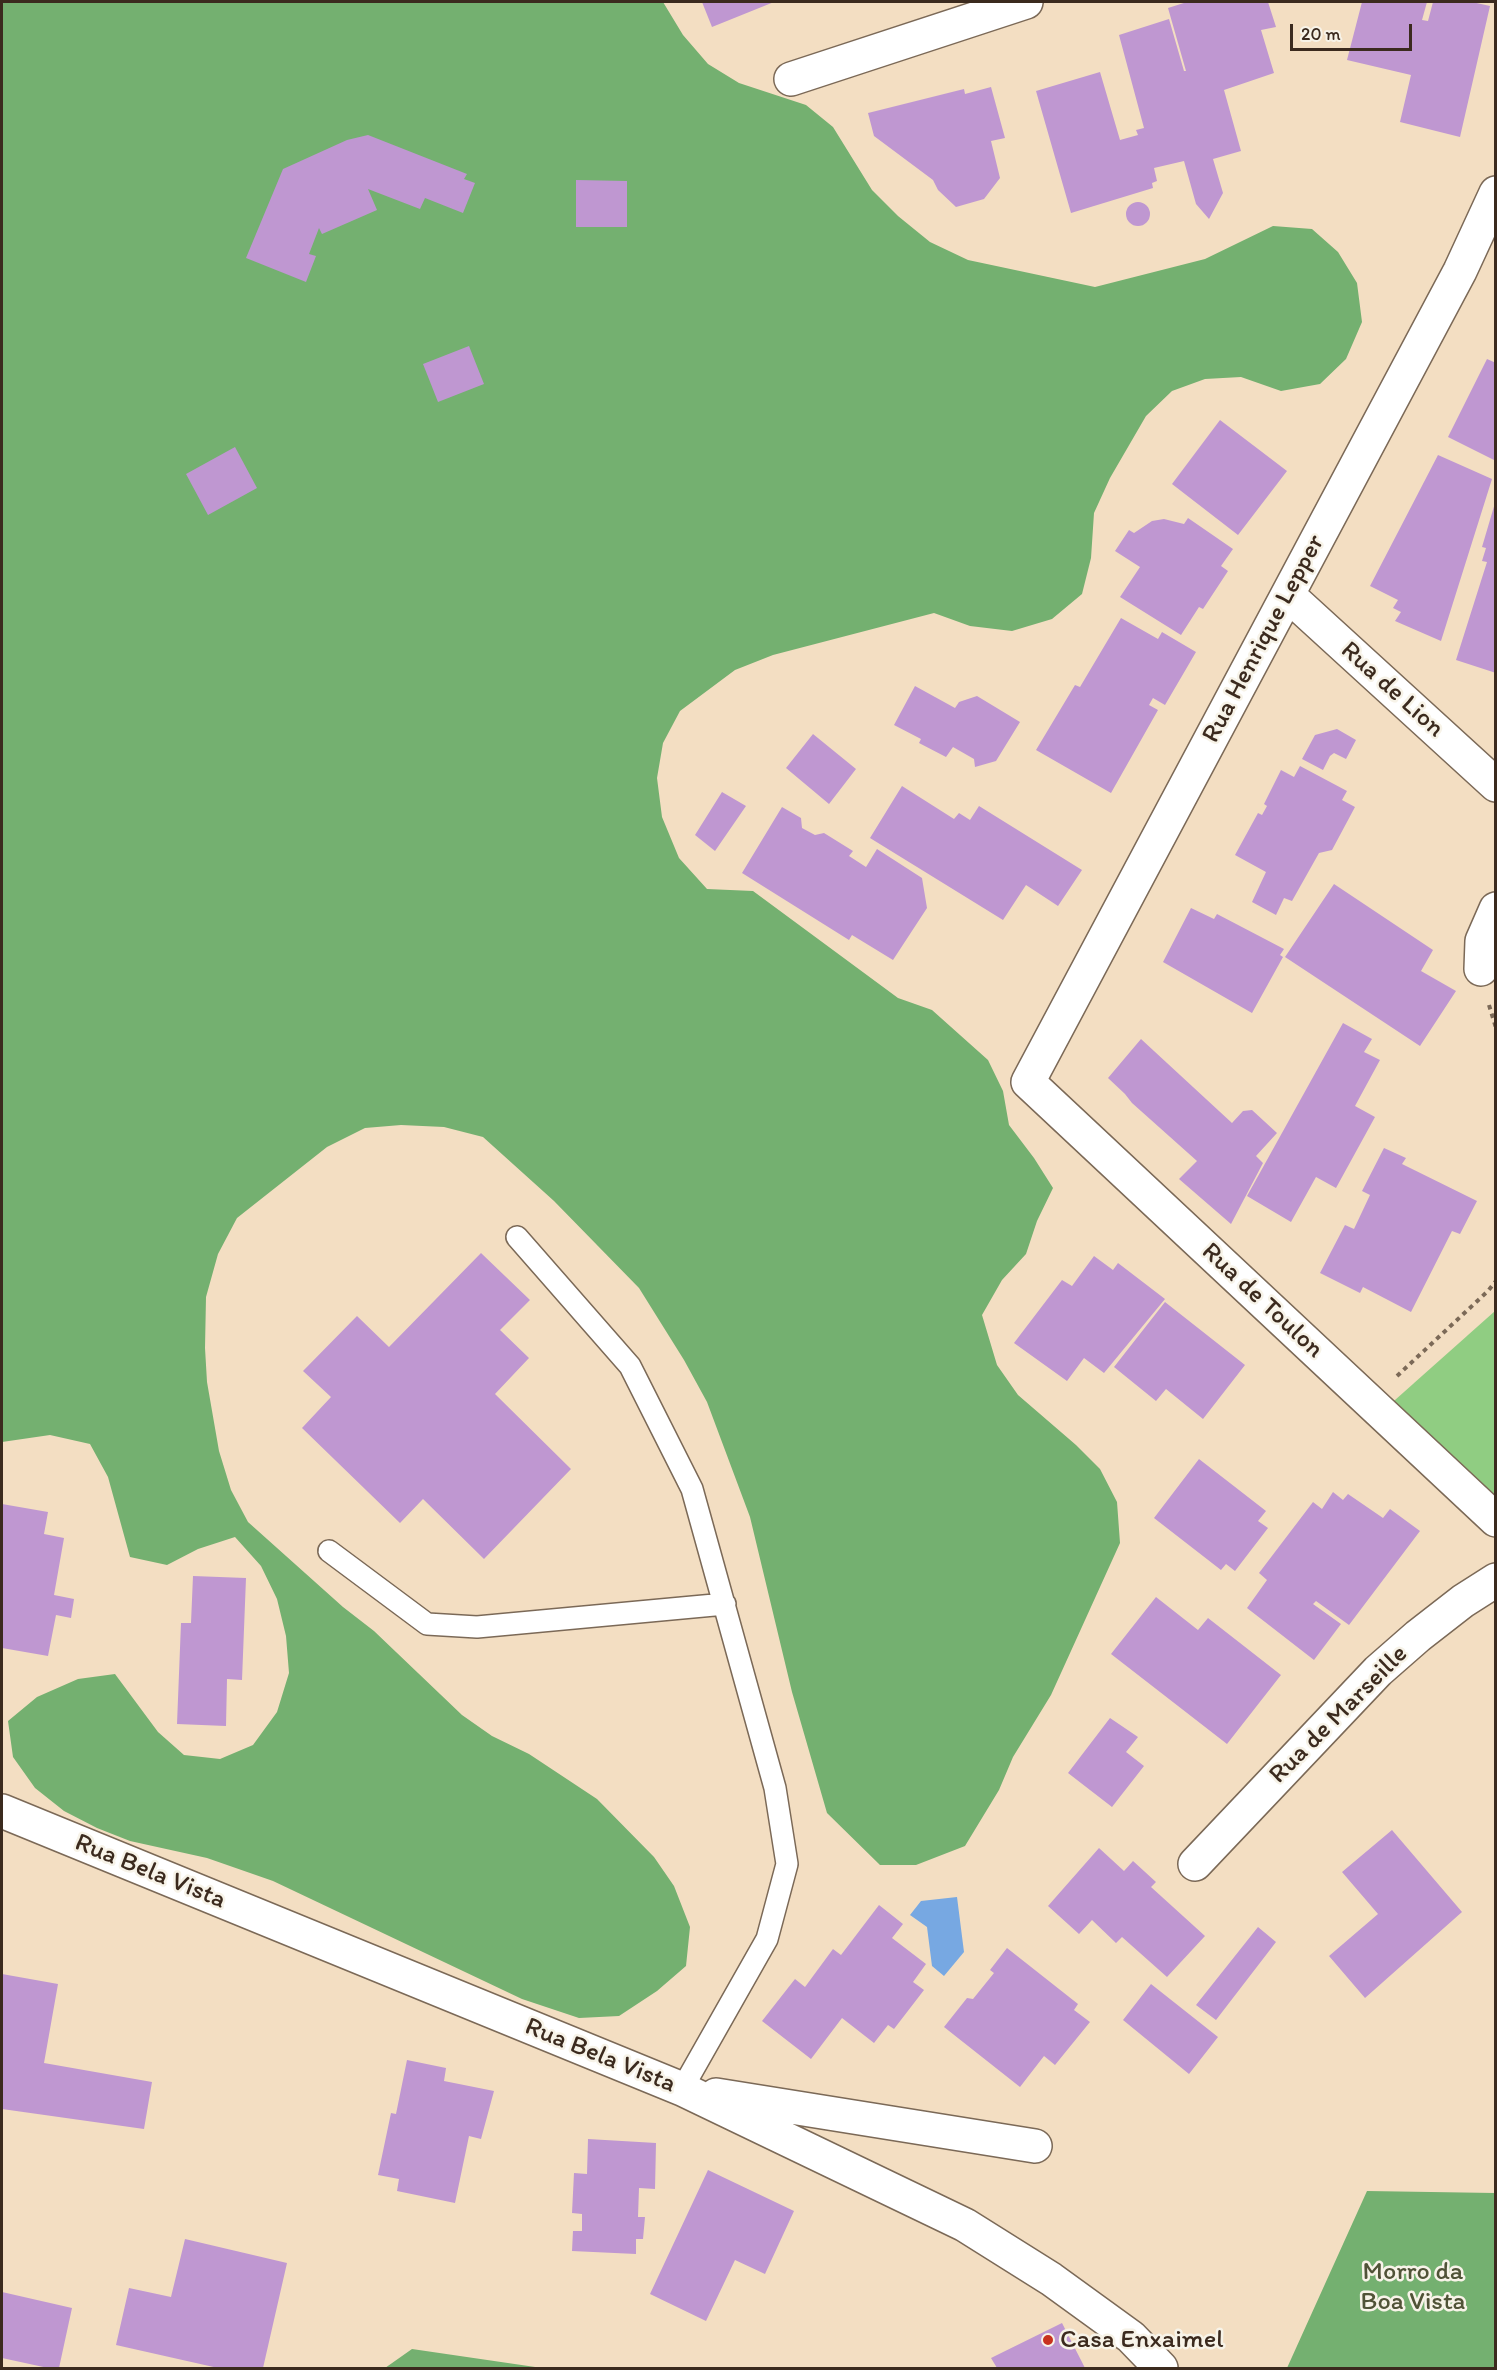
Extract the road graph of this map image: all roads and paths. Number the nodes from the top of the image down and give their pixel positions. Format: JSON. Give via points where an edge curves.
{"nodes":[{"id":1,"x":1026,"y":2,"type":"edge"},
{"id":2,"x":791,"y":79,"type":"dead end"},
{"id":3,"x":1496,"y":194,"type":"edge"},
{"id":4,"x":1489,"y":232,"type":"edge"},
{"id":5,"x":1288,"y":595,"type":"junction"},
{"id":6,"x":1496,"y":785,"type":"edge"},
{"id":7,"x":1496,"y":909,"type":"edge"},
{"id":8,"x":1481,"y":969,"type":"dead end"},
{"id":9,"x":1028,"y":1082,"type":"joint"},
{"id":10,"x":517,"y":1237,"type":"dead end"},
{"id":11,"x":1496,"y":1281,"type":"edge"},
{"id":12,"x":1369,"y":1402,"type":"junction"},
{"id":13,"x":1496,"y":1520,"type":"edge"},
{"id":14,"x":329,"y":1551,"type":"dead end"},
{"id":15,"x":1496,"y":1580,"type":"edge"},
{"id":16,"x":725,"y":1604,"type":"junction"},
{"id":17,"x":2,"y":1811,"type":"edge"},
{"id":18,"x":1195,"y":1864,"type":"dead end"},
{"id":19,"x":682,"y":2089,"type":"junction"},
{"id":20,"x":1035,"y":2146,"type":"dead end"},
{"id":21,"x":1161,"y":2368,"type":"edge"}],
"edges":[{"from":1,"to":2,"type":"street"},
{"from":3,"to":4,"type":"street","name":"Rua Henrique Lepper"},
{"from":4,"to":5,"type":"street","name":"Rua Henrique Lepper"},
{"from":5,"to":6,"type":"street","name":"Rua de Lion"},
{"from":5,"to":9,"type":"street","name":"Rua Henrique Lepper"},
{"from":7,"to":8,"type":"street","via":[[1482,941]]},
{"from":9,"to":12,"type":"street","name":"Rua de Toulon"},
{"from":10,"to":16,"type":"lane","via":[[630,1366],[692,1489]]},
{"from":11,"to":12,"type":"path"},
{"from":12,"to":13,"type":"street","name":"Rua de Toulon"},
{"from":14,"to":16,"type":"lane","via":[[427,1624],[477,1627]]},
{"from":15,"to":18,"type":"street","name":"Rua de Marseille","via":[[1436,1622],[1378,1671]]},
{"from":16,"to":19,"type":"lane","via":[[775,1788],[787,1864],[767,1939]]},
{"from":17,"to":19,"type":"street","name":"Rua Bela Vista"},
{"from":19,"to":20,"type":"street"},
{"from":19,"to":21,"type":"street","name":"Rua Bela Vista","via":[[965,2225],[1051,2279],[1131,2337]]}]}
